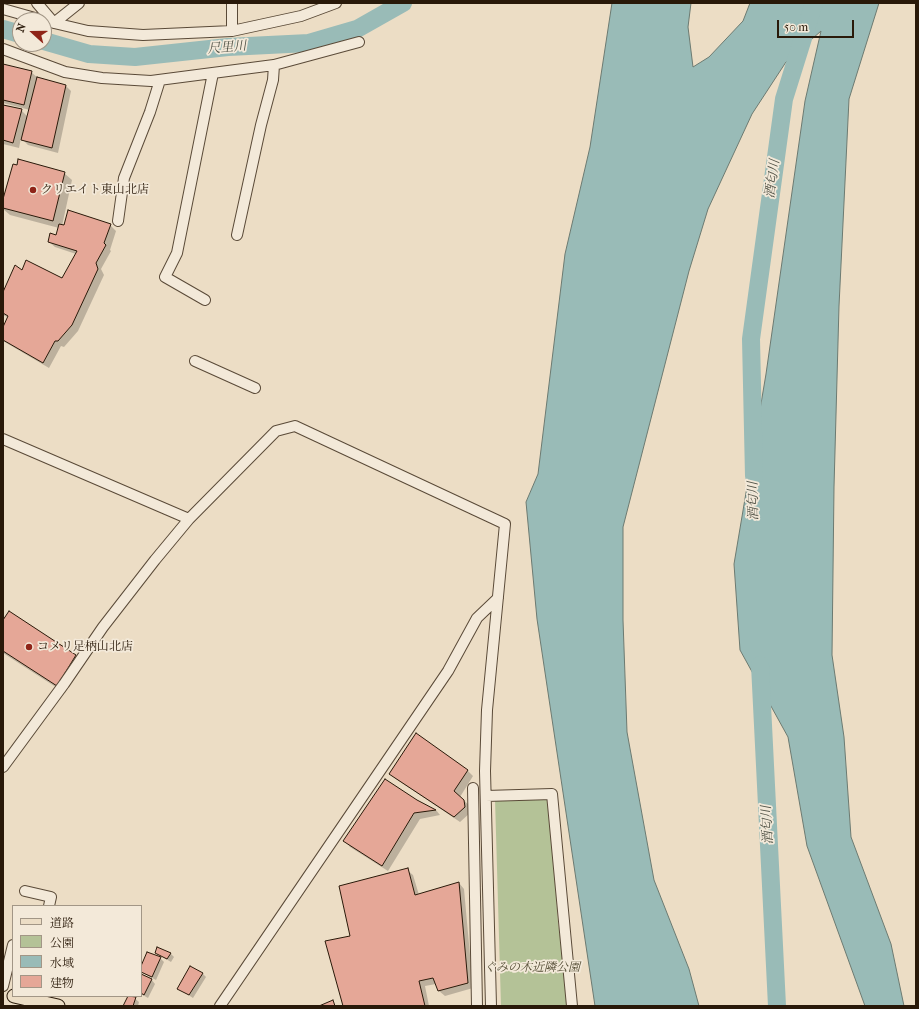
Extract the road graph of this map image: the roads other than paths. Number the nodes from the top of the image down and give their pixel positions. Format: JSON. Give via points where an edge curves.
{"nodes":[{"id":1,"x":37,"y":3,"type":"edge"},
{"id":2,"x":79,"y":3,"type":"edge"},
{"id":3,"x":232,"y":3,"type":"edge"},
{"id":4,"x":336,"y":3,"type":"edge"},
{"id":5,"x":3,"y":9,"type":"edge"},
{"id":6,"x":14,"y":12,"type":"edge"},
{"id":7,"x":42,"y":12,"type":"edge"},
{"id":8,"x":52,"y":18,"type":"edge"},
{"id":9,"x":52,"y":22,"type":"edge"},
{"id":10,"x":232,"y":31,"type":"junction"},
{"id":11,"x":359,"y":42,"type":"dead end"},
{"id":12,"x":3,"y":49,"type":"edge"},
{"id":13,"x":274,"y":65,"type":"junction"},
{"id":14,"x":213,"y":73,"type":"junction"},
{"id":15,"x":160,"y":80,"type":"junction"},
{"id":16,"x":118,"y":221,"type":"dead end"},
{"id":17,"x":237,"y":235,"type":"dead end"},
{"id":18,"x":205,"y":300,"type":"dead end"},
{"id":19,"x":195,"y":361,"type":"dead end"},
{"id":20,"x":255,"y":388,"type":"dead end"},
{"id":21,"x":3,"y":439,"type":"edge"},
{"id":22,"x":189,"y":519,"type":"junction"},
{"id":23,"x":498,"y":598,"type":"junction"},
{"id":24,"x":3,"y":767,"type":"edge"},
{"id":25,"x":473,"y":788,"type":"dead end"},
{"id":26,"x":486,"y":796,"type":"junction"},
{"id":27,"x":25,"y":890,"type":"dead end"},
{"id":28,"x":49,"y":905,"type":"edge"},
{"id":29,"x":12,"y":949,"type":"edge"},
{"id":30,"x":3,"y":986,"type":"edge"},
{"id":31,"x":18,"y":997,"type":"edge"},
{"id":32,"x":58,"y":1006,"type":"edge"},
{"id":33,"x":220,"y":1006,"type":"edge"},
{"id":34,"x":477,"y":1006,"type":"edge"},
{"id":35,"x":491,"y":1006,"type":"edge"},
{"id":36,"x":572,"y":1006,"type":"edge"}],
"edges":[{"from":1,"to":7,"type":"street"},
{"from":2,"to":8,"type":"street"},
{"from":3,"to":10,"type":"street"},
{"from":4,"to":10,"type":"street","via":[[301,16]]},
{"from":5,"to":6,"type":"street"},
{"from":9,"to":10,"type":"street","via":[[88,31],[143,35]]},
{"from":11,"to":13,"type":"street"},
{"from":12,"to":15,"type":"street","via":[[65,72],[102,78]]},
{"from":13,"to":14,"type":"street"},
{"from":13,"to":17,"type":"street","via":[[273,80]]},
{"from":14,"to":15,"type":"street"},
{"from":14,"to":18,"type":"street","via":[[177,254],[165,277]]},
{"from":15,"to":16,"type":"street","via":[[124,178]]},
{"from":19,"to":20,"type":"street"},
{"from":21,"to":22,"type":"street"},
{"from":22,"to":23,"type":"street","via":[[276,431],[295,426],[505,524]]},
{"from":22,"to":24,"type":"street","via":[[103,627]]},
{"from":23,"to":26,"type":"street","via":[[487,710]]},
{"from":23,"to":33,"type":"street","via":[[477,618],[448,671]]},
{"from":25,"to":34,"type":"street"},
{"from":26,"to":35,"type":"street"},
{"from":26,"to":36,"type":"street","via":[[552,794]]},
{"from":27,"to":28,"type":"street","via":[[51,898]]},
{"from":29,"to":30,"type":"street"},
{"from":31,"to":32,"type":"main road"}]}
